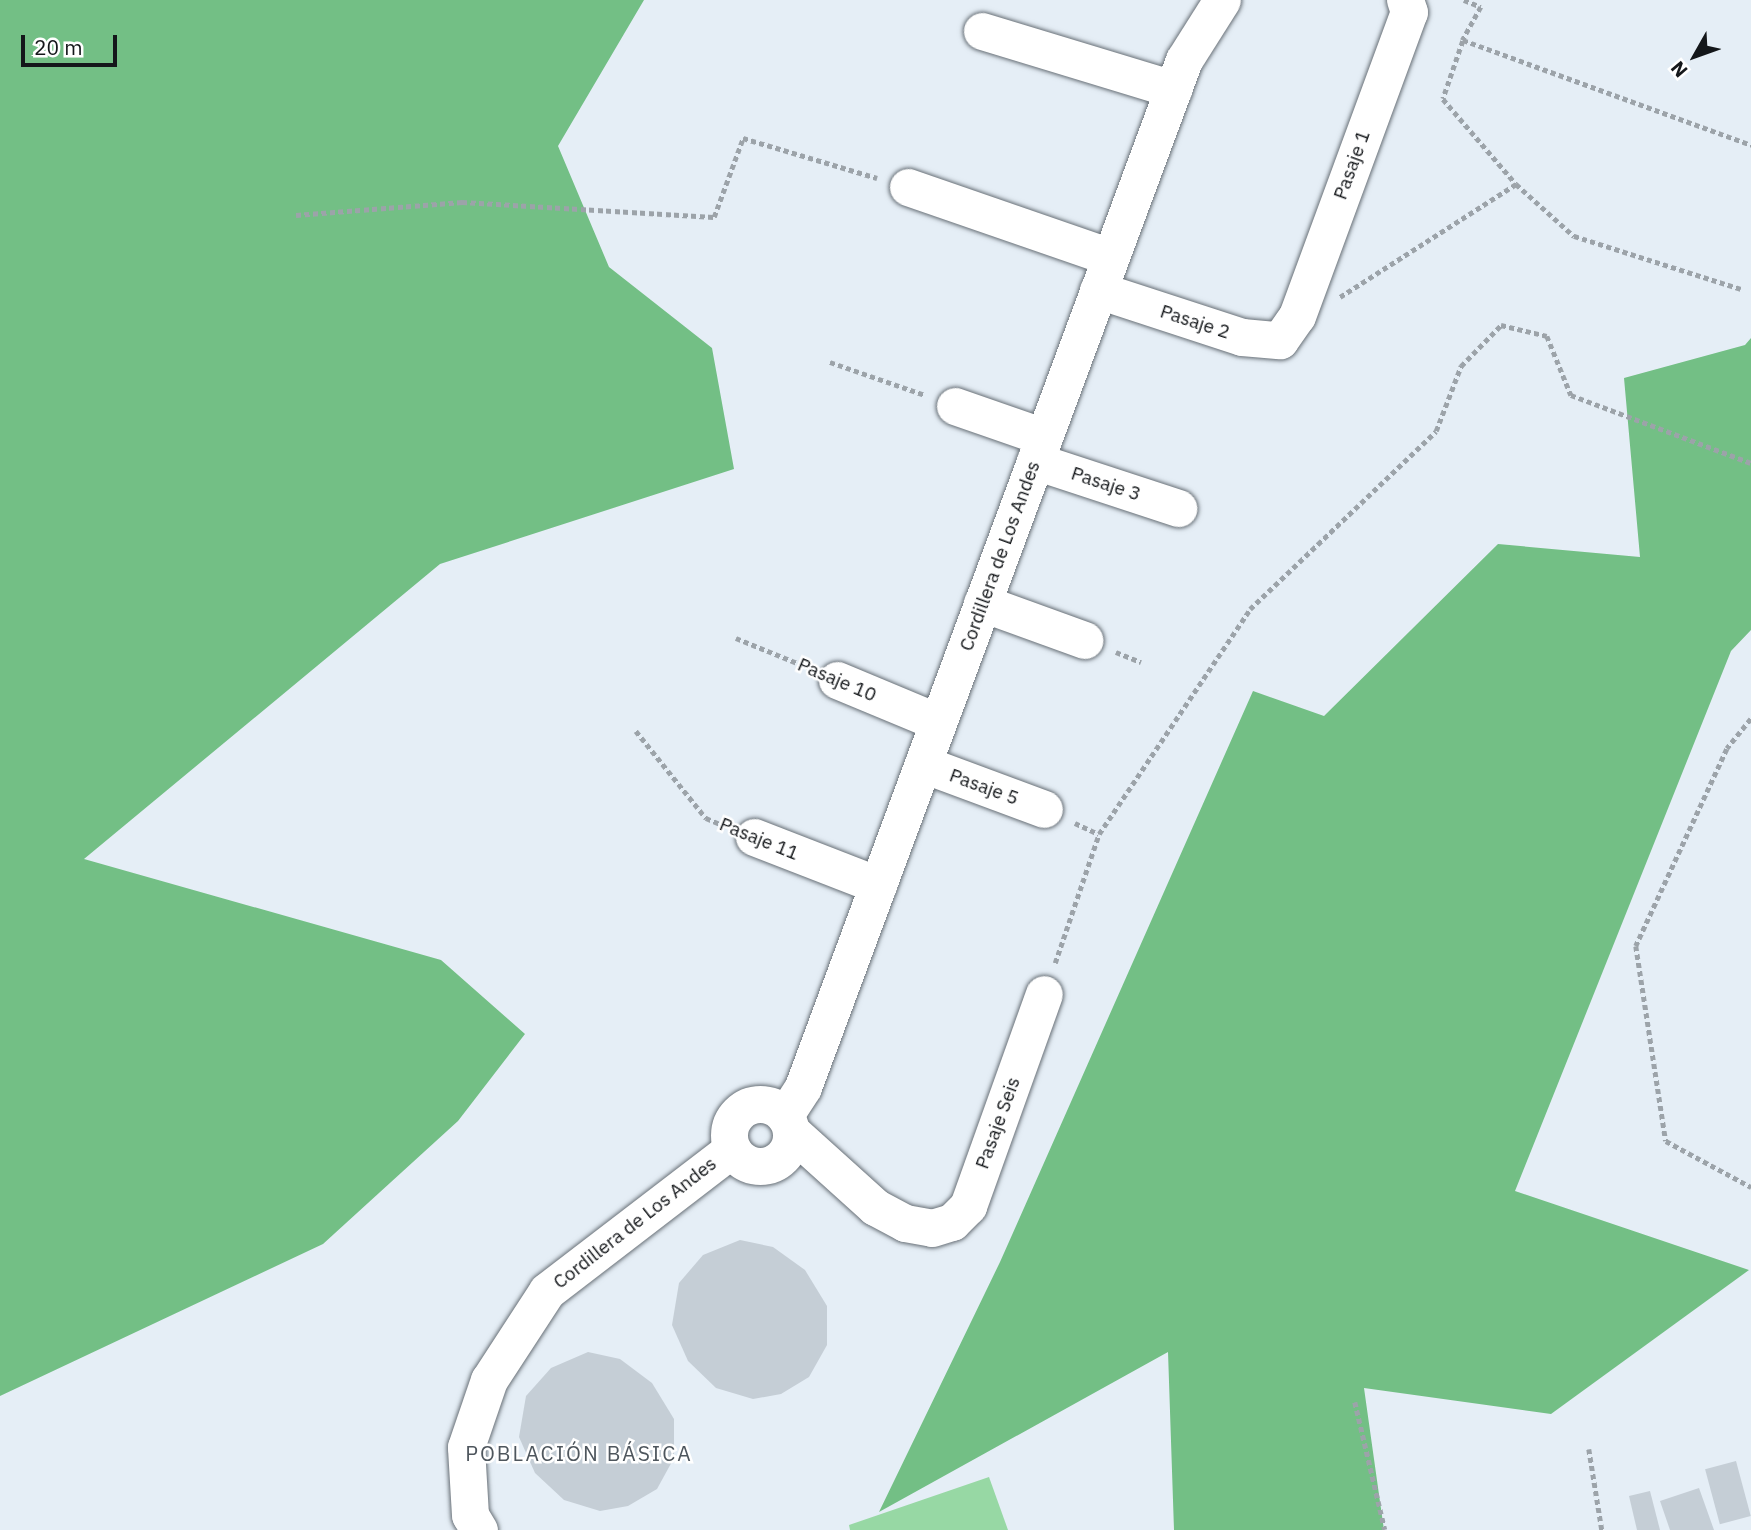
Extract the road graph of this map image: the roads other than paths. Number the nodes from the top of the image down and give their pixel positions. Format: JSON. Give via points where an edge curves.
{"nodes":[{"id":1,"x":1222,"y":0,"type":"edge"},
{"id":2,"x":1405,"y":0,"type":"edge"},
{"id":3,"x":982,"y":31,"type":"dead end"},
{"id":4,"x":1173,"y":89,"type":"junction"},
{"id":5,"x":908,"y":187,"type":"road end"},
{"id":6,"x":1104,"y":274,"type":"junction"},
{"id":7,"x":1290,"y":330,"type":"joint"},
{"id":8,"x":956,"y":406,"type":"road end"},
{"id":9,"x":1040,"y":449,"type":"junction"},
{"id":10,"x":1178,"y":508,"type":"dead end"},
{"id":11,"x":982,"y":603,"type":"junction"},
{"id":12,"x":1084,"y":640,"type":"dead end"},
{"id":13,"x":838,"y":680,"type":"road end"},
{"id":14,"x":938,"y":722,"type":"junction"},
{"id":15,"x":923,"y":764,"type":"junction"},
{"id":16,"x":1044,"y":809,"type":"dead end"},
{"id":17,"x":754,"y":837,"type":"road end"},
{"id":18,"x":878,"y":886,"type":"junction"},
{"id":19,"x":1044,"y":994,"type":"road end"},
{"id":20,"x":789,"y":1124,"type":"junction"},
{"id":21,"x":732,"y":1149,"type":"junction"},
{"id":22,"x":479,"y":1530,"type":"edge"}],
"edges":[{"from":1,"to":4,"type":"street","name":"Cordillera de Los Andes","via":[[1184,60]]},
{"from":2,"to":7,"type":"street","name":"Pasaje 1","via":[[1409,12]]},
{"from":3,"to":4,"type":"street"},
{"from":4,"to":6,"type":"street","name":"Cordillera de Los Andes"},
{"from":5,"to":6,"type":"street","name":"Pasaje 2"},
{"from":6,"to":7,"type":"street","name":"Pasaje 2","via":[[1264,342],[1280,340]]},
{"from":6,"to":9,"type":"street","name":"Cordillera de Los Andes"},
{"from":8,"to":9,"type":"street","name":"Pasaje 3"},
{"from":9,"to":10,"type":"street","name":"Pasaje 3"},
{"from":9,"to":11,"type":"street","name":"Cordillera de Los Andes"},
{"from":11,"to":12,"type":"street"},
{"from":11,"to":14,"type":"street","name":"Cordillera de Los Andes"},
{"from":13,"to":14,"type":"street","name":"Pasaje 10"},
{"from":14,"to":15,"type":"street","name":"Cordillera de Los Andes"},
{"from":15,"to":16,"type":"street","name":"Pasaje 5"},
{"from":15,"to":18,"type":"street","name":"Cordillera de Los Andes"},
{"from":17,"to":18,"type":"street","name":"Pasaje 11"},
{"from":18,"to":20,"type":"street","name":"Cordillera de Los Andes"},
{"from":19,"to":20,"type":"street","name":"Pasaje Seis","via":[[968,1206],[952,1222],[932,1228],[905,1223],[875,1207]]},
{"from":20,"to":21,"type":"street","name":"Cordillera de Los Andes","via":[[789,1149],[769,1165],[743,1162]]},
{"from":20,"to":21,"type":"street","name":"Cordillera de Los Andes","via":[[770,1105],[744,1109],[729,1130]]},
{"from":21,"to":22,"type":"street","name":"Cordillera de Los Andes","via":[[547,1291],[489,1380],[466,1447],[470,1515]]}]}
